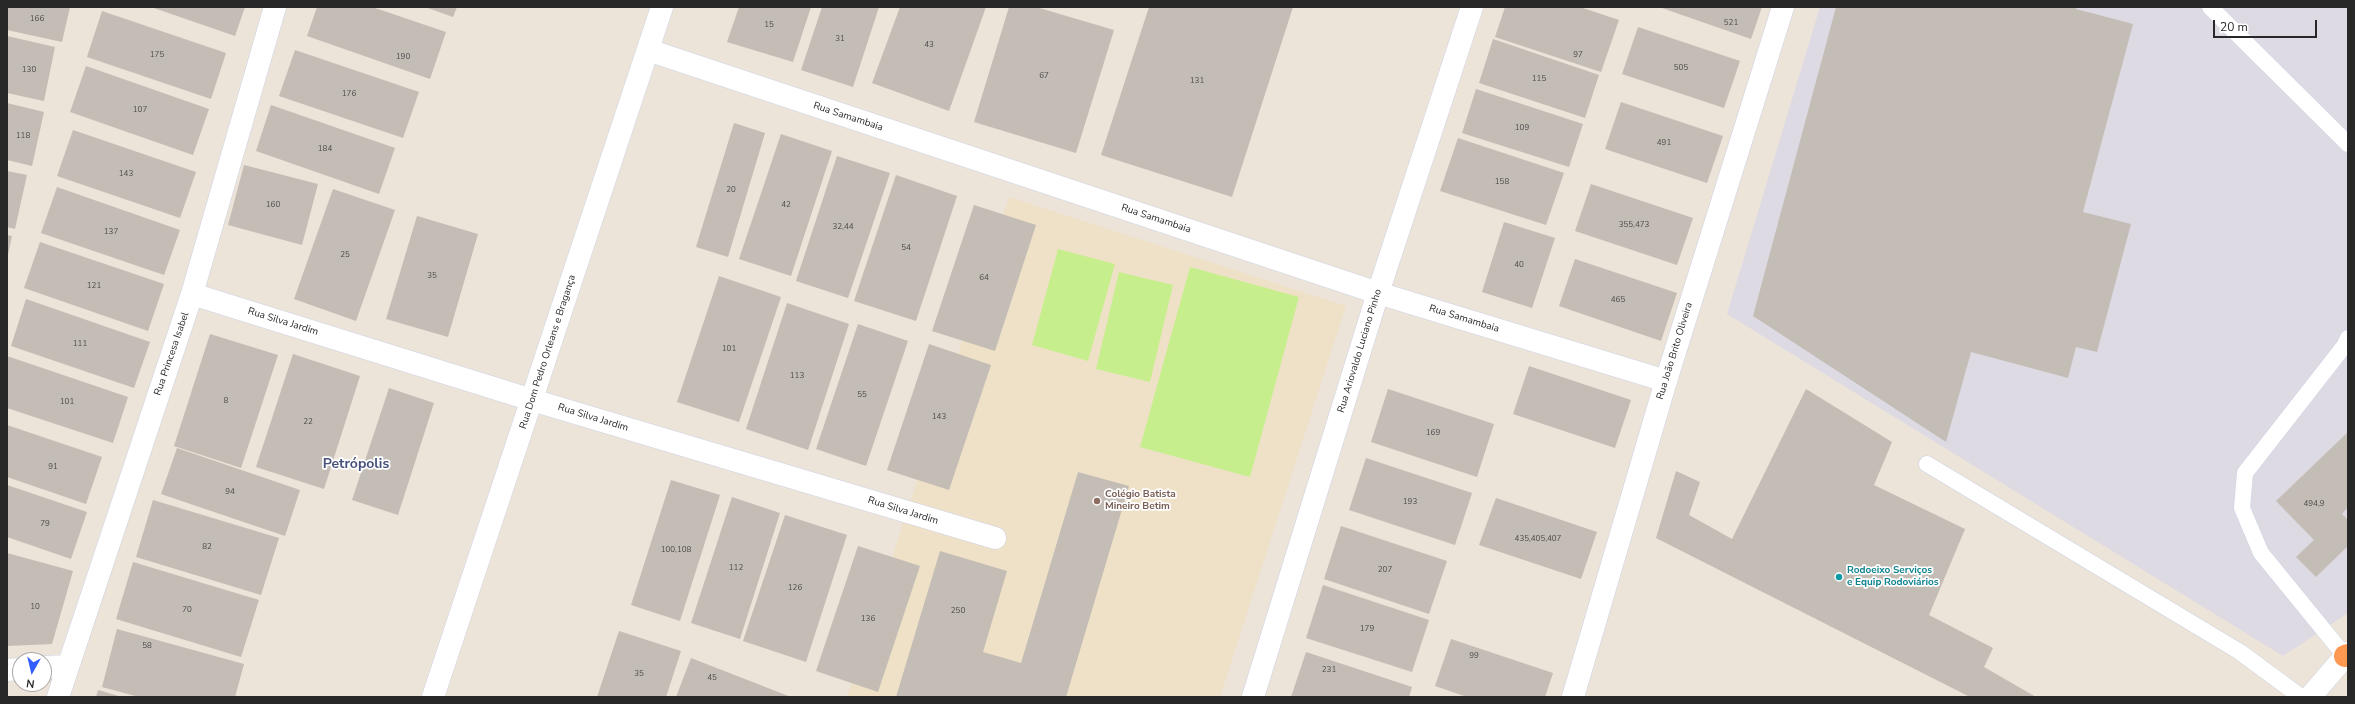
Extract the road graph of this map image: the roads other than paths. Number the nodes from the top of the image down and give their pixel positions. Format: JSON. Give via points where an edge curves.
{"nodes":[{"id":1,"x":275,"y":7,"type":"edge"},
{"id":2,"x":662,"y":7,"type":"edge"},
{"id":3,"x":1472,"y":7,"type":"edge"},
{"id":4,"x":1783,"y":7,"type":"edge"},
{"id":5,"x":2210,"y":7,"type":"edge"},
{"id":6,"x":648,"y":50,"type":"junction"},
{"id":7,"x":2348,"y":144,"type":"edge"},
{"id":8,"x":1378,"y":293,"type":"junction"},
{"id":9,"x":192,"y":294,"type":"junction"},
{"id":10,"x":2348,"y":338,"type":"edge"},
{"id":11,"x":1666,"y":381,"type":"junction"},
{"id":12,"x":532,"y":400,"type":"junction"},
{"id":13,"x":1927,"y":464,"type":"dead end"},
{"id":14,"x":995,"y":538,"type":"dead end"},
{"id":15,"x":2347,"y":654,"type":"edge"},
{"id":16,"x":67,"y":666,"type":"junction"},
{"id":17,"x":52,"y":667,"type":"edge"},
{"id":18,"x":58,"y":697,"type":"edge"},
{"id":19,"x":434,"y":697,"type":"edge"},
{"id":20,"x":1253,"y":697,"type":"edge"},
{"id":21,"x":1573,"y":697,"type":"edge"},
{"id":22,"x":2301,"y":697,"type":"edge"},
{"id":23,"x":2310,"y":697,"type":"edge"}],
"edges":[{"from":1,"to":9,"type":"street","name":"Rua Princesa Isabel"},
{"from":2,"to":6,"type":"street","name":"Rua Dom Pedro Orleans e Bragança"},
{"from":3,"to":8,"type":"street","name":"Rua Ariovaldo Luciano Pinho"},
{"from":4,"to":11,"type":"street","name":"Rua João Brito Oliveira"},
{"from":5,"to":7,"type":"lane"},
{"from":6,"to":8,"type":"street","name":"Rua Samambaia"},
{"from":6,"to":12,"type":"street","name":"Rua Dom Pedro Orleans e Bragança"},
{"from":8,"to":11,"type":"street","name":"Rua Samambaia"},
{"from":8,"to":20,"type":"street","name":"Rua Ariovaldo Luciano Pinho"},
{"from":9,"to":12,"type":"street","name":"Rua Silva Jardim"},
{"from":9,"to":16,"type":"street","name":"Rua Princesa Isabel"},
{"from":10,"to":15,"type":"lane","via":[[2245,473],[2242,508],[2261,553]]},
{"from":11,"to":21,"type":"street","name":"Rua João Brito Oliveira"},
{"from":12,"to":14,"type":"street","name":"Rua Silva Jardim"},
{"from":12,"to":19,"type":"street","name":"Rua Dom Pedro Orleans e Bragança"},
{"from":13,"to":22,"type":"lane","via":[[2240,652]]},
{"from":15,"to":23,"type":"street"},
{"from":16,"to":17,"type":"street"},
{"from":16,"to":18,"type":"street","name":"Rua Princesa Isabel"}]}
